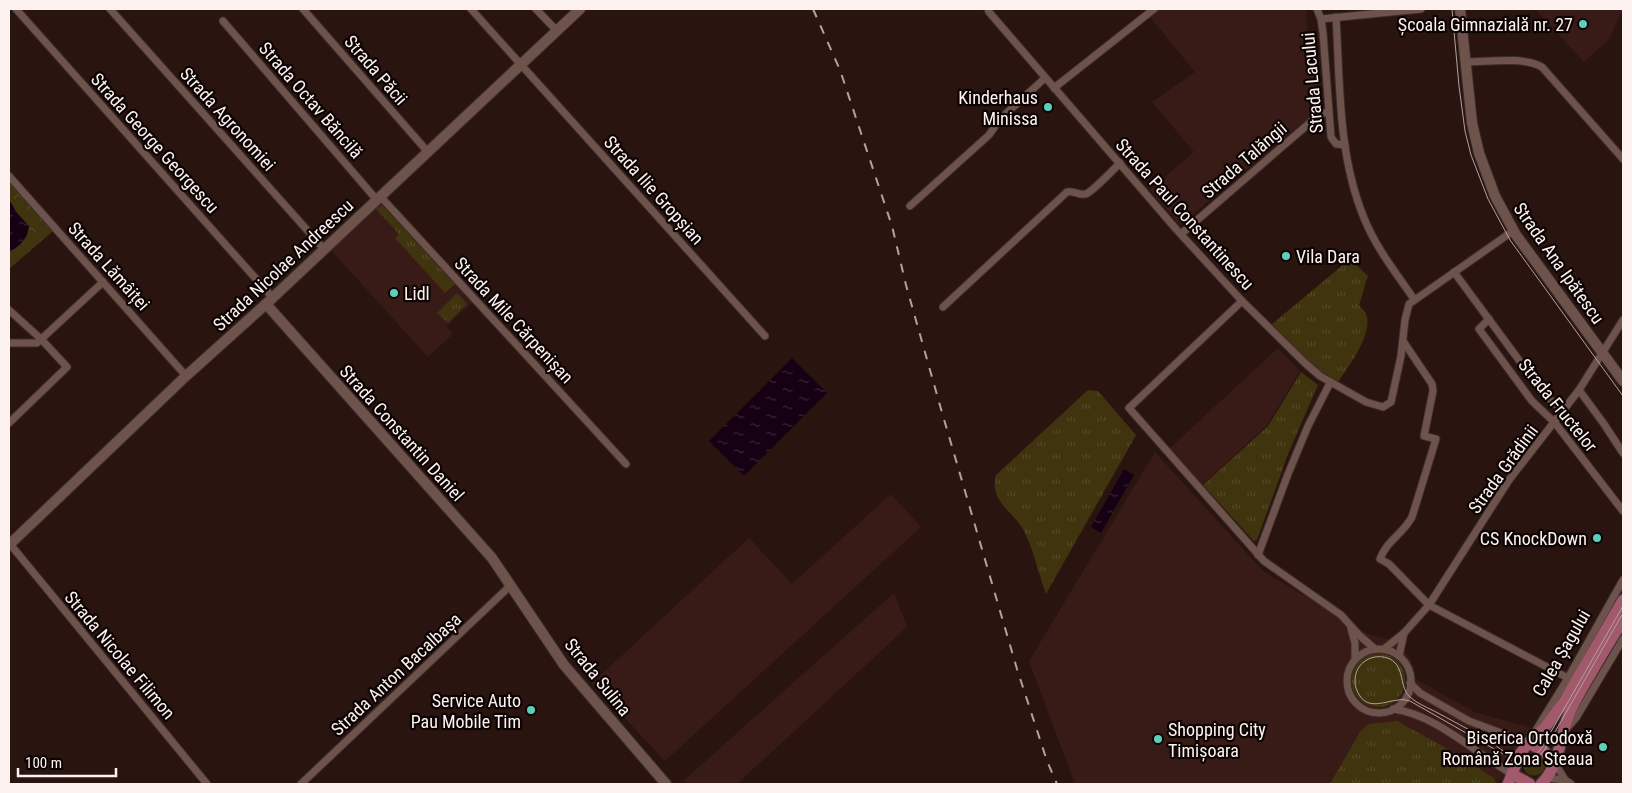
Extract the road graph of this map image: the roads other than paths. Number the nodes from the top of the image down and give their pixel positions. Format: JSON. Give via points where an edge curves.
{"nodes":[{"id":1,"x":16,"y":9,"type":"edge"},
{"id":2,"x":110,"y":9,"type":"edge"},
{"id":3,"x":303,"y":9,"type":"edge"},
{"id":4,"x":471,"y":9,"type":"edge"},
{"id":5,"x":536,"y":9,"type":"edge"},
{"id":6,"x":580,"y":9,"type":"edge"},
{"id":7,"x":988,"y":9,"type":"edge"},
{"id":8,"x":1154,"y":9,"type":"edge"},
{"id":9,"x":1317,"y":9,"type":"edge"},
{"id":10,"x":1421,"y":9,"type":"edge"},
{"id":11,"x":1460,"y":9,"type":"edge"},
{"id":12,"x":1336,"y":17,"type":"junction"},
{"id":13,"x":1321,"y":19,"type":"junction"},
{"id":14,"x":223,"y":21,"type":"dead end"},
{"id":15,"x":557,"y":31,"type":"junction"},
{"id":16,"x":1465,"y":62,"type":"junction"},
{"id":17,"x":521,"y":65,"type":"junction"},
{"id":18,"x":1045,"y":78,"type":"junction"},
{"id":19,"x":1054,"y":88,"type":"junction"},
{"id":20,"x":1328,"y":112,"type":"junction"},
{"id":21,"x":1345,"y":145,"type":"junction"},
{"id":22,"x":427,"y":151,"type":"junction"},
{"id":23,"x":1623,"y":158,"type":"edge"},
{"id":24,"x":1120,"y":164,"type":"junction"},
{"id":25,"x":9,"y":176,"type":"edge"},
{"id":26,"x":378,"y":198,"type":"junction"},
{"id":27,"x":910,"y":206,"type":"dead end"},
{"id":28,"x":1514,"y":231,"type":"junction"},
{"id":29,"x":1178,"y":232,"type":"junction"},
{"id":30,"x":324,"y":249,"type":"junction"},
{"id":31,"x":1454,"y":272,"type":"junction"},
{"id":32,"x":103,"y":282,"type":"junction"},
{"id":33,"x":1414,"y":299,"type":"junction"},
{"id":34,"x":269,"y":301,"type":"junction"},
{"id":35,"x":1242,"y":301,"type":"junction"},
{"id":36,"x":943,"y":307,"type":"dead end"},
{"id":37,"x":9,"y":310,"type":"edge"},
{"id":38,"x":1489,"y":319,"type":"junction"},
{"id":39,"x":1623,"y":320,"type":"edge"},
{"id":40,"x":765,"y":336,"type":"dead end"},
{"id":41,"x":41,"y":339,"type":"junction"},
{"id":42,"x":1403,"y":341,"type":"junction"},
{"id":43,"x":9,"y":343,"type":"edge"},
{"id":44,"x":1603,"y":353,"type":"junction"},
{"id":45,"x":186,"y":376,"type":"junction"},
{"id":46,"x":1623,"y":381,"type":"edge"},
{"id":47,"x":1330,"y":383,"type":"junction"},
{"id":48,"x":1578,"y":390,"type":"junction"},
{"id":49,"x":1563,"y":411,"type":"junction"},
{"id":50,"x":9,"y":423,"type":"edge"},
{"id":51,"x":1555,"y":423,"type":"junction"},
{"id":52,"x":1623,"y":453,"type":"edge"},
{"id":53,"x":626,"y":464,"type":"dead end"},
{"id":54,"x":1623,"y":511,"type":"edge"},
{"id":55,"x":9,"y":545,"type":"edge"},
{"id":56,"x":1258,"y":555,"type":"junction"},
{"id":57,"x":1623,"y":580,"type":"edge"},
{"id":58,"x":511,"y":585,"type":"junction"},
{"id":59,"x":1623,"y":600,"type":"edge"},
{"id":60,"x":1429,"y":605,"type":"junction"},
{"id":61,"x":1623,"y":620,"type":"edge"},
{"id":62,"x":1350,"y":626,"type":"junction"},
{"id":63,"x":1404,"y":633,"type":"junction"},
{"id":64,"x":1623,"y":639,"type":"edge"},
{"id":65,"x":1375,"y":649,"type":"junction"},
{"id":66,"x":1384,"y":650,"type":"junction"},
{"id":67,"x":1398,"y":656,"type":"junction"},
{"id":68,"x":1355,"y":659,"type":"junction"},
{"id":69,"x":1568,"y":678,"type":"junction"},
{"id":70,"x":1410,"y":683,"type":"junction"},
{"id":71,"x":1393,"y":709,"type":"junction"},
{"id":72,"x":1562,"y":732,"type":"junction"},
{"id":73,"x":1528,"y":743,"type":"junction"},
{"id":74,"x":1555,"y":763,"type":"junction"},
{"id":75,"x":1510,"y":779,"type":"edge"},
{"id":76,"x":1544,"y":781,"type":"edge"},
{"id":77,"x":1568,"y":782,"type":"edge"},
{"id":78,"x":207,"y":784,"type":"edge"},
{"id":79,"x":301,"y":784,"type":"edge"},
{"id":80,"x":666,"y":784,"type":"edge"},
{"id":81,"x":1530,"y":784,"type":"edge"}],
"edges":[{"from":1,"to":34,"type":"street","name":"Strada George Georgescu"},
{"from":2,"to":30,"type":"street","name":"Strada Agronomiei"},
{"from":3,"to":22,"type":"street","name":"Strada Păcii"},
{"from":4,"to":17,"type":"street","name":"Strada Ilie Gropșian"},
{"from":5,"to":15,"type":"street"},
{"from":6,"to":15,"type":"street","name":"Strada Nicolae Andreescu"},
{"from":7,"to":18,"type":"street","name":"Strada Paul Constantinescu"},
{"from":8,"to":19,"type":"street"},
{"from":9,"to":13,"type":"street","name":"Strada Lacului"},
{"from":10,"to":12,"type":"street"},
{"from":11,"to":16,"type":"street","name":"Strada Ana Ipătescu"},
{"from":12,"to":13,"type":"street"},
{"from":12,"to":21,"type":"street","name":"Strada Lacului"},
{"from":13,"to":20,"type":"street","name":"Strada Lacului"},
{"from":14,"to":26,"type":"street","name":"Strada Octav Băncilă"},
{"from":15,"to":17,"type":"street","name":"Strada Nicolae Andreescu"},
{"from":16,"to":23,"type":"street","via":[[1520,61],[1542,67]]},
{"from":16,"to":28,"type":"street","name":"Strada Ana Ipătescu","via":[[1479,153],[1495,196]]},
{"from":17,"to":22,"type":"street","name":"Strada Nicolae Andreescu"},
{"from":17,"to":40,"type":"street","name":"Strada Ilie Gropșian"},
{"from":18,"to":19,"type":"street","name":"Strada Paul Constantinescu"},
{"from":18,"to":27,"type":"street","via":[[1000,119],[989,135]]},
{"from":19,"to":24,"type":"street","name":"Strada Paul Constantinescu"},
{"from":20,"to":21,"type":"street","name":"Strada Lacului","via":[[1333,142]]},
{"from":20,"to":29,"type":"street","name":"Strada Talăngii","via":[[1320,114]]},
{"from":21,"to":33,"type":"street","name":"Strada Lacului","via":[[1352,184],[1364,218],[1375,241]]},
{"from":22,"to":26,"type":"street","name":"Strada Nicolae Andreescu"},
{"from":24,"to":29,"type":"street","name":"Strada Paul Constantinescu"},
{"from":24,"to":36,"type":"street","via":[[1088,193],[1066,192]]},
{"from":25,"to":32,"type":"street","name":"Strada Lămâiței"},
{"from":26,"to":30,"type":"street","name":"Strada Nicolae Andreescu"},
{"from":26,"to":53,"type":"street","name":"Strada Mile Cărpenișan"},
{"from":28,"to":31,"type":"street"},
{"from":28,"to":44,"type":"street","name":"Strada Ana Ipătescu"},
{"from":29,"to":35,"type":"street","name":"Strada Paul Constantinescu"},
{"from":30,"to":34,"type":"street","name":"Strada Nicolae Andreescu"},
{"from":31,"to":33,"type":"street"},
{"from":31,"to":38,"type":"street","name":"Strada Fructelor"},
{"from":32,"to":41,"type":"street"},
{"from":32,"to":45,"type":"street","name":"Strada Lămâiței"},
{"from":33,"to":42,"type":"street","via":[[1407,310]]},
{"from":34,"to":45,"type":"street","name":"Strada Nicolae Andreescu"},
{"from":34,"to":58,"type":"street","name":"Strada Constantin Daniel","via":[[492,558]]},
{"from":35,"to":47,"type":"street","name":"Strada Paul Constantinescu"},
{"from":35,"to":56,"type":"street","via":[[1129,408]]},
{"from":37,"to":41,"type":"street"},
{"from":38,"to":49,"type":"street","name":"Strada Fructelor","via":[[1544,394]]},
{"from":38,"to":51,"type":"street","name":"Strada Fructelor","via":[[1479,329],[1532,401]]},
{"from":39,"to":44,"type":"street","name":"Strada Grădinii"},
{"from":41,"to":43,"type":"street","via":[[33,344]]},
{"from":41,"to":50,"type":"street","via":[[67,367]]},
{"from":42,"to":47,"type":"street","name":"Strada Paul Constantinescu","via":[[1391,402],[1386,406],[1373,405]]},
{"from":42,"to":60,"type":"street","via":[[1432,384],[1424,436],[1436,439],[1412,517],[1384,548],[1380,559],[1389,564]]},
{"from":44,"to":46,"type":"street","name":"Strada Ana Ipătescu"},
{"from":44,"to":48,"type":"street","name":"Strada Grădinii"},
{"from":45,"to":55,"type":"street","name":"Strada Nicolae Andreescu"},
{"from":47,"to":56,"type":"street","via":[[1308,426]]},
{"from":48,"to":49,"type":"street","name":"Strada Grădinii"},
{"from":48,"to":52,"type":"street","name":"Strada Fructelor"},
{"from":49,"to":51,"type":"street","name":"Strada Grădinii"},
{"from":51,"to":54,"type":"street","name":"Strada Fructelor"},
{"from":51,"to":60,"type":"street","name":"Strada Grădinii","via":[[1510,480]]},
{"from":55,"to":78,"type":"street","name":"Strada Nicolae Filimon"},
{"from":56,"to":62,"type":"street","via":[[1341,615]]},
{"from":57,"to":69,"type":"street","name":"Calea Șagului"},
{"from":58,"to":79,"type":"street","name":"Strada Anton Bacalbașa"},
{"from":58,"to":80,"type":"street","name":"Strada Sulina","via":[[564,664]]},
{"from":59,"to":73,"type":"main road","name":"Calea Șagului","via":[[1564,702],[1544,729]]},
{"from":60,"to":63,"type":"street","name":"Strada Grădinii"},
{"from":60,"to":69,"type":"street"},
{"from":61,"to":72,"type":"main road","name":"Calea Șagului","via":[[1572,707]]},
{"from":62,"to":65,"type":"street"},
{"from":62,"to":68,"type":"street"},
{"from":63,"to":66,"type":"street","name":"Strada Grădinii"},
{"from":63,"to":67,"type":"street","name":"Strada Grădinii"},
{"from":64,"to":72,"type":"street","name":"Calea Șagului","via":[[1576,718]]},
{"from":65,"to":66,"type":"street"},
{"from":65,"to":68,"type":"street"},
{"from":66,"to":67,"type":"street"},
{"from":67,"to":70,"type":"street","via":[[1408,668]]},
{"from":68,"to":71,"type":"street","via":[[1348,670],[1347,681],[1356,703],[1368,711]]},
{"from":69,"to":73,"type":"street","name":"Calea Șagului"},
{"from":70,"to":71,"type":"street","via":[[1407,695]]},
{"from":70,"to":73,"type":"street","via":[[1469,721]]},
{"from":71,"to":75,"type":"street","via":[[1413,713],[1446,731]]},
{"from":72,"to":74,"type":"main road","name":"Calea Șagului"},
{"from":73,"to":74,"type":"main road","via":[[1544,750]]},
{"from":73,"to":75,"type":"main road","name":"Calea Șagului"},
{"from":74,"to":76,"type":"main road","name":"Calea Șagului"},
{"from":74,"to":77,"type":"street"},
{"from":75,"to":81,"type":"main road"},
{"from":76,"to":77,"type":"street"}]}
